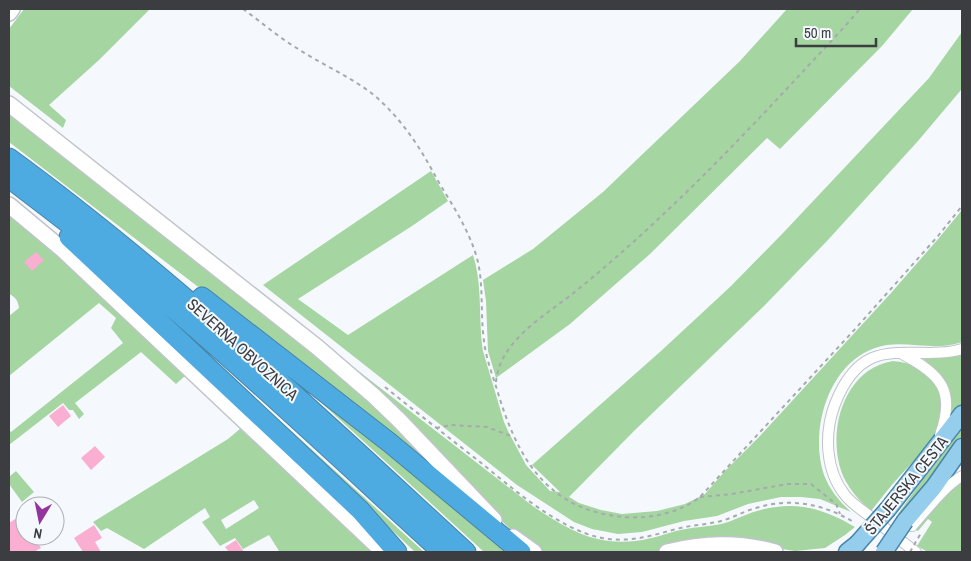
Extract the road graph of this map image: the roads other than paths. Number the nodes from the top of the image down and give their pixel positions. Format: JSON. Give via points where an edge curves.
{"nodes":[{"id":1,"x":12,"y":9,"type":"edge"},
{"id":2,"x":9,"y":13,"type":"edge"},
{"id":3,"x":9,"y":104,"type":"edge"},
{"id":4,"x":9,"y":158,"type":"edge"},
{"id":5,"x":9,"y":178,"type":"edge"},
{"id":6,"x":9,"y":186,"type":"edge"},
{"id":7,"x":9,"y":205,"type":"edge"},
{"id":8,"x":131,"y":253,"type":"junction"},
{"id":9,"x":962,"y":349,"type":"edge"},
{"id":10,"x":902,"y":354,"type":"junction"},
{"id":11,"x":962,"y":414,"type":"edge"},
{"id":12,"x":962,"y":447,"type":"edge"},
{"id":13,"x":934,"y":452,"type":"junction"},
{"id":14,"x":962,"y":476,"type":"edge"},
{"id":15,"x":912,"y":527,"type":"junction"},
{"id":16,"x":852,"y":548,"type":"edge"},
{"id":17,"x":388,"y":552,"type":"edge"},
{"id":18,"x":397,"y":552,"type":"edge"},
{"id":19,"x":442,"y":552,"type":"edge"},
{"id":20,"x":466,"y":552,"type":"edge"},
{"id":21,"x":521,"y":552,"type":"edge"},
{"id":22,"x":534,"y":552,"type":"edge"},
{"id":23,"x":667,"y":552,"type":"edge"},
{"id":24,"x":775,"y":552,"type":"edge"},
{"id":25,"x":884,"y":552,"type":"edge"},
{"id":26,"x":896,"y":552,"type":"edge"},
{"id":27,"x":916,"y":552,"type":"edge"}],
"edges":[{"from":1,"to":2,"type":"street"},
{"from":3,"to":22,"type":"street","via":[[317,347],[374,396],[496,523]]},
{"from":4,"to":8,"type":"highway","name":"SEVERNA OBVOZNICA"},
{"from":5,"to":19,"type":"highway","name":"SEVERNA OBVOZNICA","via":[[160,297]]},
{"from":6,"to":18,"type":"highway","via":[[78,246],[353,503]]},
{"from":7,"to":17,"type":"street","via":[[47,236],[375,544]]},
{"from":8,"to":20,"type":"highway","name":"SEVERNA OBVOZNICA","via":[[233,339]]},
{"from":8,"to":21,"type":"highway","via":[[160,263],[390,443]]},
{"from":9,"to":10,"type":"street","via":[[933,354]]},
{"from":10,"to":13,"type":"street","via":[[934,374],[946,395],[946,416]]},
{"from":10,"to":27,"type":"street","via":[[872,358],[852,375],[833,408],[828,443],[832,470],[846,496]]},
{"from":11,"to":13,"type":"main road","name":"ŠTAJERSKA CESTA"},
{"from":12,"to":15,"type":"main road","name":"ŠTAJERSKA CESTA","via":[[934,487]]},
{"from":13,"to":16,"type":"main road","name":"ŠTAJERSKA CESTA","bridge":true},
{"from":14,"to":15,"type":"street"},
{"from":15,"to":25,"type":"main road","name":"ŠTAJERSKA CESTA","bridge":true},
{"from":15,"to":26,"type":"main road","name":"ŠTAJERSKA CESTA"},
{"from":23,"to":24,"type":"street","via":[[720,545]]}]}
